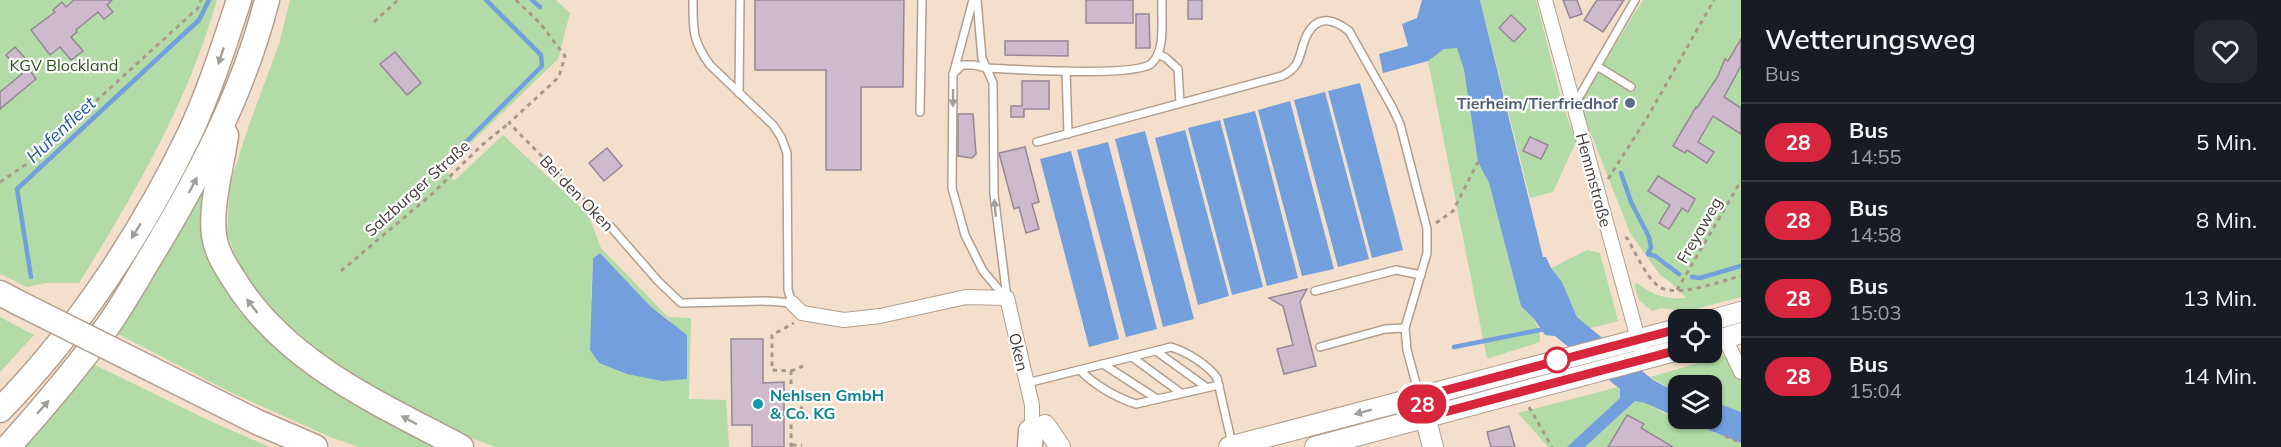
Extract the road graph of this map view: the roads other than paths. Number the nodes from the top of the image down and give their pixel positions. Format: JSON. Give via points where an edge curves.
{"nodes":[{"id":1,"x":239,"y":0,"type":"edge"},
{"id":2,"x":267,"y":0,"type":"edge"},
{"id":3,"x":693,"y":0,"type":"edge"},
{"id":4,"x":740,"y":0,"type":"edge"},
{"id":5,"x":922,"y":0,"type":"edge"},
{"id":6,"x":975,"y":0,"type":"edge"},
{"id":7,"x":1162,"y":0,"type":"edge"},
{"id":8,"x":1545,"y":0,"type":"edge"},
{"id":9,"x":1635,"y":0,"type":"edge"},
{"id":10,"x":1158,"y":54,"type":"junction"},
{"id":11,"x":1597,"y":66,"type":"junction"},
{"id":12,"x":986,"y":68,"type":"junction"},
{"id":13,"x":1066,"y":71,"type":"junction"},
{"id":14,"x":953,"y":75,"type":"junction"},
{"id":15,"x":1631,"y":87,"type":"dead end"},
{"id":16,"x":740,"y":93,"type":"junction"},
{"id":17,"x":1179,"y":104,"type":"junction"},
{"id":18,"x":1574,"y":105,"type":"junction"},
{"id":19,"x":230,"y":106,"type":"junction"},
{"id":20,"x":920,"y":112,"type":"dead end"},
{"id":21,"x":1068,"y":134,"type":"junction"},
{"id":22,"x":1037,"y":142,"type":"dead end"},
{"id":23,"x":611,"y":227,"type":"road end"},
{"id":24,"x":1421,"y":275,"type":"junction"},
{"id":25,"x":1315,"y":291,"type":"dead end"},
{"id":26,"x":8,"y":298,"type":"edge"},
{"id":27,"x":1007,"y":298,"type":"junction"},
{"id":28,"x":792,"y":303,"type":"junction"},
{"id":29,"x":1741,"y":312,"type":"edge"},
{"id":30,"x":1722,"y":317,"type":"edge"},
{"id":31,"x":1406,"y":328,"type":"junction"},
{"id":32,"x":1668,"y":332,"type":"edge"},
{"id":33,"x":1726,"y":337,"type":"edge"},
{"id":34,"x":1638,"y":339,"type":"junction"},
{"id":35,"x":1320,"y":347,"type":"dead end"},
{"id":36,"x":1156,"y":351,"type":"junction"},
{"id":37,"x":1668,"y":353,"type":"edge"},
{"id":38,"x":1132,"y":357,"type":"junction"},
{"id":39,"x":1640,"y":361,"type":"junction"},
{"id":40,"x":1103,"y":364,"type":"junction"},
{"id":41,"x":1080,"y":370,"type":"junction"},
{"id":42,"x":1741,"y":372,"type":"edge"},
{"id":43,"x":1027,"y":383,"type":"junction"},
{"id":44,"x":1219,"y":385,"type":"junction"},
{"id":45,"x":1206,"y":387,"type":"junction"},
{"id":46,"x":1181,"y":393,"type":"junction"},
{"id":47,"x":1420,"y":397,"type":"junction"},
{"id":48,"x":1157,"y":399,"type":"junction"},
{"id":49,"x":0,"y":410,"type":"edge"},
{"id":50,"x":1426,"y":417,"type":"junction"},
{"id":51,"x":1035,"y":437,"type":"edge"},
{"id":52,"x":8,"y":447,"type":"edge"},
{"id":53,"x":315,"y":447,"type":"edge"},
{"id":54,"x":461,"y":447,"type":"edge"},
{"id":55,"x":1050,"y":447,"type":"edge"},
{"id":56,"x":1060,"y":447,"type":"edge"},
{"id":57,"x":1230,"y":447,"type":"edge"},
{"id":58,"x":1315,"y":447,"type":"edge"},
{"id":59,"x":1433,"y":447,"type":"edge"}],
"edges":[{"from":1,"to":49,"type":"highway","one_way":true,"via":[[195,121],[162,188],[106,280]]},
{"from":2,"to":19,"type":"highway"},
{"from":3,"to":16,"type":"lane","via":[[694,40],[710,65]]},
{"from":4,"to":16,"type":"lane"},
{"from":5,"to":20,"type":"lane"},
{"from":6,"to":12,"type":"lane"},
{"from":6,"to":14,"type":"lane"},
{"from":7,"to":10,"type":"lane"},
{"from":8,"to":18,"type":"street","name":"Hemmstraße"},
{"from":9,"to":11,"type":"lane"},
{"from":10,"to":13,"type":"lane","via":[[1152,64],[1139,69]]},
{"from":10,"to":17,"type":"lane","via":[[1178,69]]},
{"from":11,"to":15,"type":"lane"},
{"from":11,"to":18,"type":"lane"},
{"from":12,"to":13,"type":"lane"},
{"from":12,"to":14,"type":"lane","via":[[962,65]]},
{"from":27,"to":12,"type":"lane","one_way":true,"via":[[994,194],[993,83]]},
{"from":13,"to":21,"type":"lane"},
{"from":14,"to":27,"type":"lane","one_way":true,"via":[[952,188],[965,235],[983,271]]},
{"from":16,"to":28,"type":"lane","via":[[773,125],[787,153],[788,290]]},
{"from":17,"to":21,"type":"lane"},
{"from":17,"to":24,"type":"lane","via":[[1292,72],[1308,33],[1316,24],[1326,20],[1338,22],[1349,31],[1400,124],[1427,229],[1427,253]]},
{"from":18,"to":34,"type":"street","name":"Hemmstraße"},
{"from":52,"to":19,"type":"highway","one_way":true,"via":[[109,325],[182,206]]},
{"from":54,"to":19,"type":"highway","one_way":true,"via":[[364,396],[304,356],[264,322],[243,294],[222,261],[214,236]]},
{"from":21,"to":22,"type":"lane"},
{"from":23,"to":28,"type":"lane","name":"Bei den Oken","via":[[681,303]]},
{"from":24,"to":25,"type":"lane","via":[[1396,270]]},
{"from":24,"to":31,"type":"lane"},
{"from":26,"to":53,"type":"highway","bridge":true},
{"from":27,"to":28,"type":"street","via":[[966,297],[844,320],[802,313]]},
{"from":27,"to":43,"type":"street","name":"Oken"},
{"from":29,"to":30,"type":"street"},
{"from":31,"to":35,"type":"lane","via":[[1385,329]]},
{"from":31,"to":47,"type":"lane","via":[[1407,350]]},
{"from":32,"to":34,"type":"street"},
{"from":33,"to":42,"type":"street"},
{"from":34,"to":39,"type":"street","name":"Hemmstraße"},
{"from":34,"to":47,"type":"street"},
{"from":36,"to":38,"type":"lane"},
{"from":36,"to":44,"type":"lane","via":[[1177,349],[1211,369]]},
{"from":36,"to":45,"type":"lane"},
{"from":37,"to":39,"type":"street"},
{"from":38,"to":40,"type":"lane"},
{"from":38,"to":46,"type":"lane"},
{"from":39,"to":50,"type":"street"},
{"from":40,"to":41,"type":"lane"},
{"from":40,"to":48,"type":"lane"},
{"from":41,"to":43,"type":"lane"},
{"from":41,"to":48,"type":"lane","via":[[1125,401],[1136,404]]},
{"from":43,"to":51,"type":"street","name":"Oken"},
{"from":44,"to":45,"type":"lane"},
{"from":44,"to":57,"type":"lane"},
{"from":45,"to":46,"type":"lane"},
{"from":46,"to":48,"type":"lane"},
{"from":47,"to":50,"type":"street"},
{"from":47,"to":57,"type":"street","one_way":true},
{"from":50,"to":58,"type":"street"},
{"from":50,"to":59,"type":"street"},
{"from":51,"to":55,"type":"street","name":"Oken"},
{"from":51,"to":56,"type":"street"}]}
